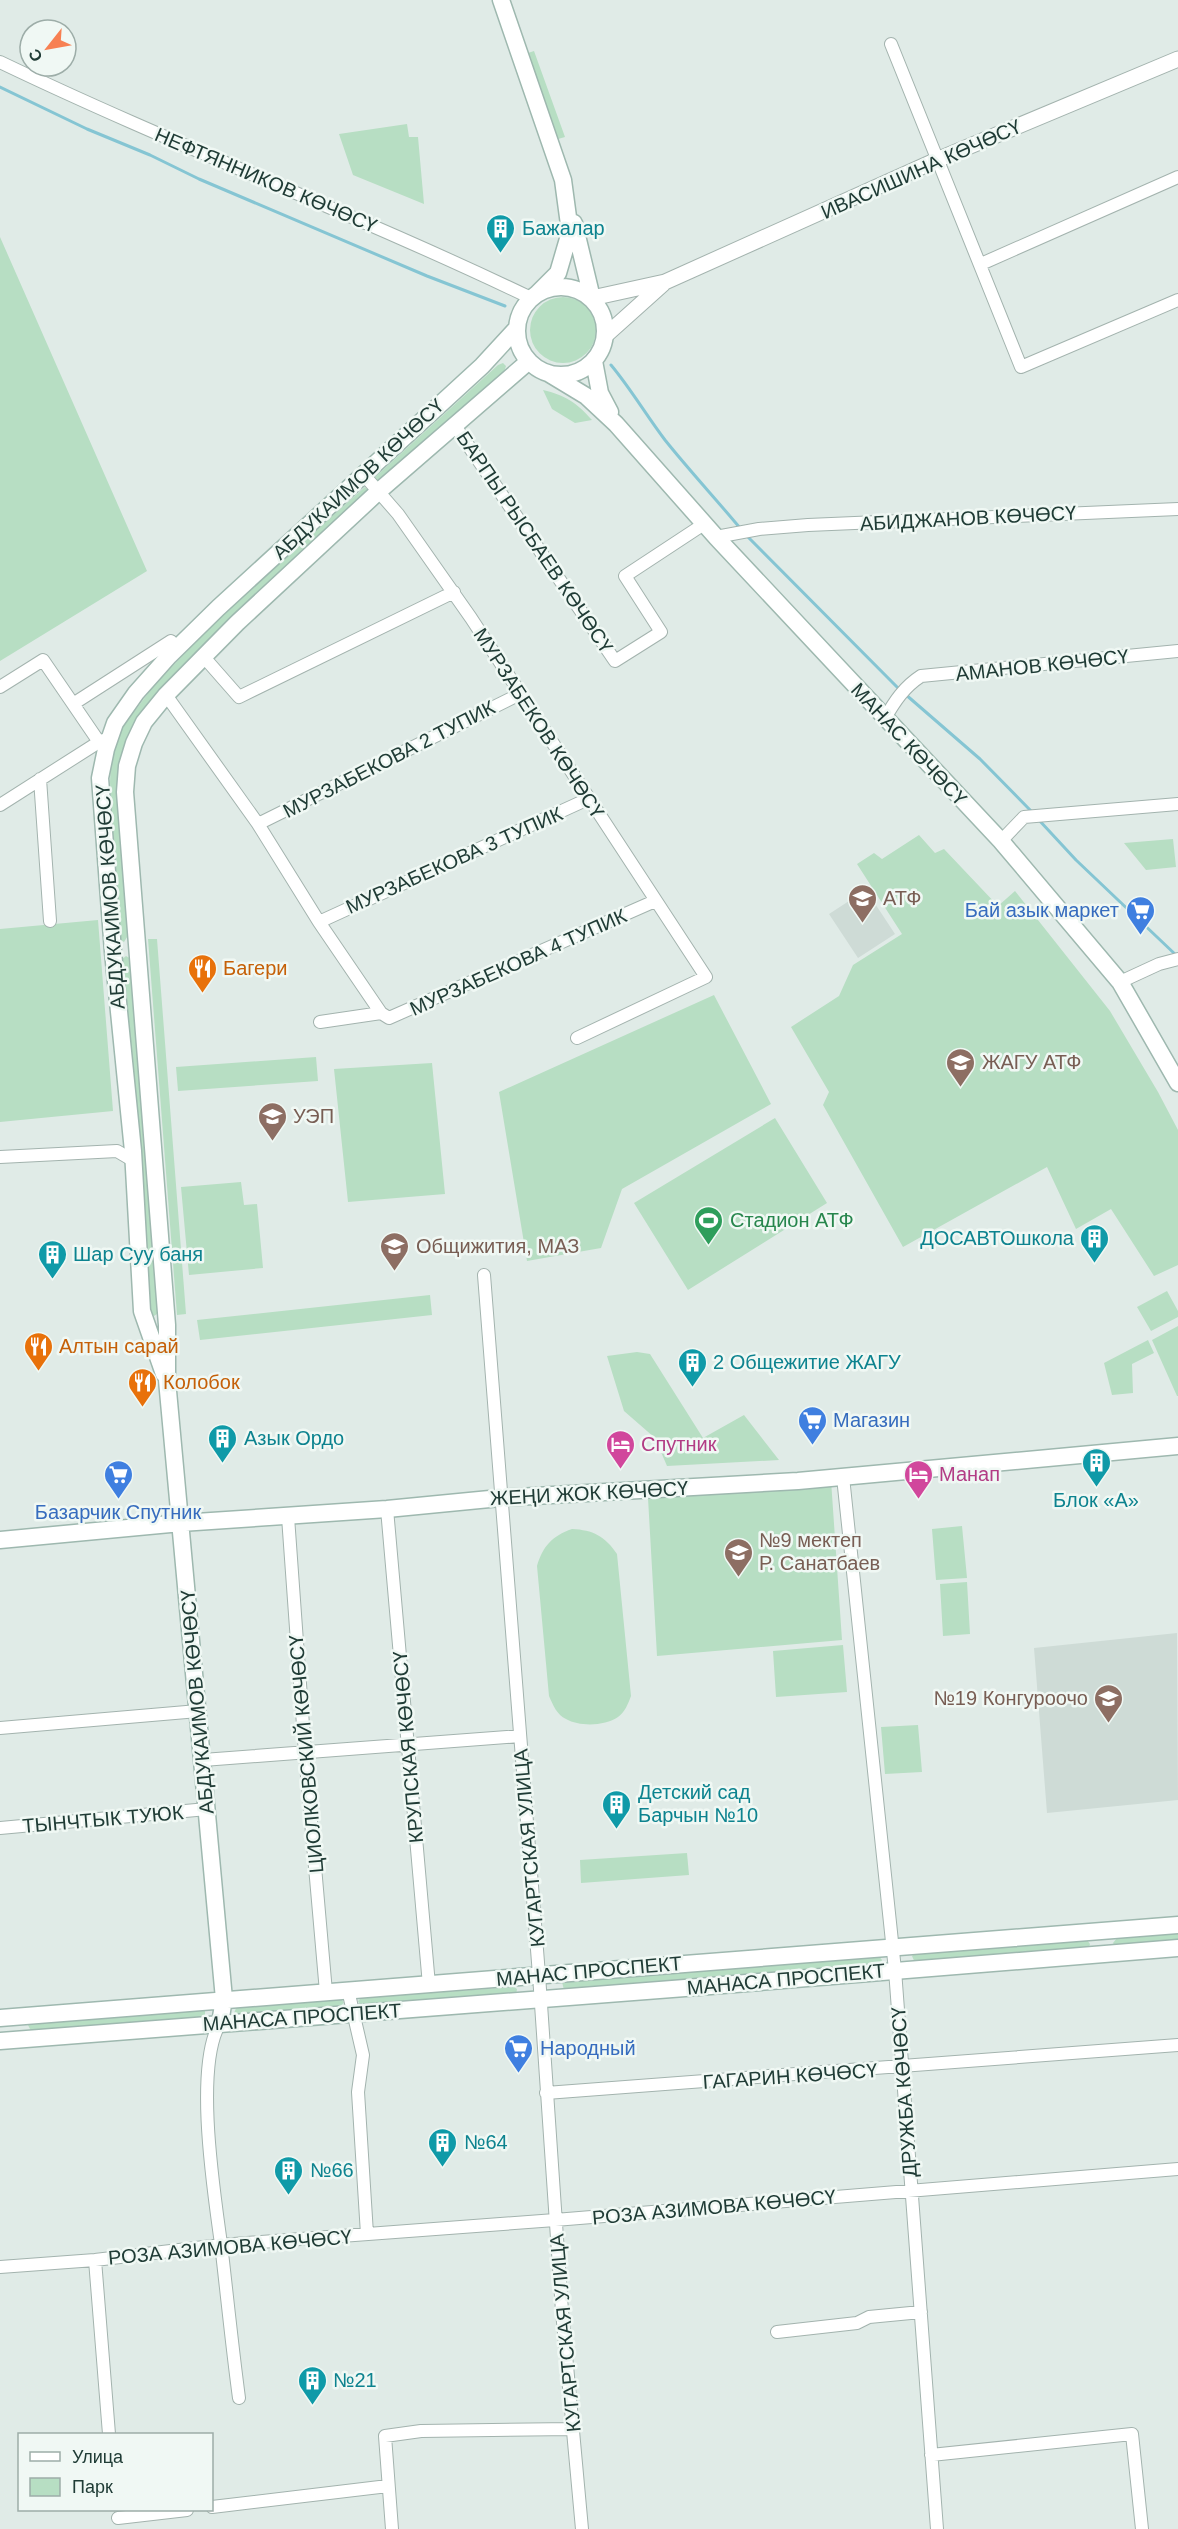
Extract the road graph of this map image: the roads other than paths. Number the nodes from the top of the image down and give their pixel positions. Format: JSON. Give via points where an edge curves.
{"nodes":[{"id":1,"x":501,"y":0,"type":"edge"},
{"id":2,"x":891,"y":44,"type":"dead end"},
{"id":3,"x":1178,"y":59,"type":"edge"},
{"id":4,"x":0,"y":62,"type":"edge"},
{"id":5,"x":939,"y":159,"type":"junction"},
{"id":6,"x":1178,"y":177,"type":"edge"},
{"id":7,"x":563,"y":180,"type":"junction"},
{"id":8,"x":981,"y":264,"type":"junction"},
{"id":9,"x":665,"y":282,"type":"junction"},
{"id":10,"x":534,"y":296,"type":"junction"},
{"id":11,"x":591,"y":298,"type":"junction"},
{"id":12,"x":1178,"y":300,"type":"edge"},
{"id":13,"x":517,"y":328,"type":"junction"},
{"id":14,"x":605,"y":336,"type":"junction"},
{"id":15,"x":529,"y":361,"type":"junction"},
{"id":16,"x":594,"y":361,"type":"junction"},
{"id":17,"x":548,"y":373,"type":"junction"},
{"id":18,"x":616,"y":424,"type":"junction"},
{"id":19,"x":455,"y":426,"type":"junction"},
{"id":20,"x":364,"y":475,"type":"junction"},
{"id":21,"x":379,"y":491,"type":"junction"},
{"id":22,"x":1178,"y":508,"type":"edge"},
{"id":23,"x":704,"y":524,"type":"junction"},
{"id":24,"x":723,"y":535,"type":"junction"},
{"id":25,"x":454,"y":592,"type":"junction"},
{"id":26,"x":171,"y":641,"type":"dead end"},
{"id":27,"x":1178,"y":651,"type":"edge"},
{"id":28,"x":203,"y":656,"type":"junction"},
{"id":29,"x":0,"y":687,"type":"edge"},
{"id":30,"x":166,"y":694,"type":"junction"},
{"id":31,"x":520,"y":694,"type":"junction"},
{"id":32,"x":73,"y":704,"type":"junction"},
{"id":33,"x":885,"y":718,"type":"junction"},
{"id":34,"x":104,"y":740,"type":"junction"},
{"id":35,"x":40,"y":779,"type":"junction"},
{"id":36,"x":588,"y":799,"type":"junction"},
{"id":37,"x":1178,"y":804,"type":"edge"},
{"id":38,"x":0,"y":805,"type":"edge"},
{"id":39,"x":258,"y":824,"type":"junction"},
{"id":40,"x":1001,"y":841,"type":"junction"},
{"id":41,"x":655,"y":901,"type":"junction"},
{"id":42,"x":50,"y":921,"type":"dead end"},
{"id":43,"x":319,"y":922,"type":"junction"},
{"id":44,"x":136,"y":949,"type":"junction"},
{"id":45,"x":113,"y":952,"type":"junction"},
{"id":46,"x":1178,"y":958,"type":"edge"},
{"id":47,"x":1120,"y":982,"type":"junction"},
{"id":48,"x":381,"y":1013,"type":"junction"},
{"id":49,"x":320,"y":1022,"type":"dead end"},
{"id":50,"x":577,"y":1038,"type":"dead end"},
{"id":51,"x":1178,"y":1083,"type":"edge"},
{"id":52,"x":131,"y":1132,"type":"junction"},
{"id":53,"x":117,"y":1151,"type":"junction"},
{"id":54,"x":0,"y":1157,"type":"edge"},
{"id":55,"x":134,"y":1161,"type":"junction"},
{"id":56,"x":484,"y":1275,"type":"dead end"},
{"id":57,"x":166,"y":1380,"type":"junction"},
{"id":58,"x":1178,"y":1446,"type":"edge"},
{"id":59,"x":843,"y":1477,"type":"junction"},
{"id":60,"x":500,"y":1498,"type":"junction"},
{"id":61,"x":387,"y":1509,"type":"junction"},
{"id":62,"x":288,"y":1517,"type":"junction"},
{"id":63,"x":181,"y":1523,"type":"junction"},
{"id":64,"x":0,"y":1540,"type":"edge"},
{"id":65,"x":198,"y":1712,"type":"junction"},
{"id":66,"x":0,"y":1728,"type":"edge"},
{"id":67,"x":520,"y":1736,"type":"junction"},
{"id":68,"x":407,"y":1746,"type":"junction"},
{"id":69,"x":305,"y":1753,"type":"junction"},
{"id":70,"x":203,"y":1760,"type":"junction"},
{"id":71,"x":207,"y":1809,"type":"junction"},
{"id":72,"x":0,"y":1828,"type":"edge"},
{"id":73,"x":1178,"y":1924,"type":"edge"},
{"id":74,"x":1100,"y":1931,"type":"junction"},
{"id":75,"x":892,"y":1947,"type":"junction"},
{"id":76,"x":1178,"y":1948,"type":"edge"},
{"id":77,"x":1101,"y":1953,"type":"junction"},
{"id":78,"x":895,"y":1970,"type":"junction"},
{"id":79,"x":539,"y":1975,"type":"junction"},
{"id":80,"x":429,"y":1985,"type":"junction"},
{"id":81,"x":348,"y":1990,"type":"junction"},
{"id":82,"x":326,"y":1992,"type":"junction"},
{"id":83,"x":224,"y":1999,"type":"junction"},
{"id":84,"x":541,"y":1999,"type":"junction"},
{"id":85,"x":354,"y":2013,"type":"junction"},
{"id":86,"x":21,"y":2016,"type":"junction"},
{"id":87,"x":0,"y":2018,"type":"edge"},
{"id":88,"x":220,"y":2024,"type":"junction"},
{"id":89,"x":23,"y":2039,"type":"junction"},
{"id":90,"x":0,"y":2041,"type":"edge"},
{"id":91,"x":1178,"y":2045,"type":"edge"},
{"id":92,"x":903,"y":2067,"type":"junction"},
{"id":93,"x":546,"y":2093,"type":"junction"},
{"id":94,"x":1178,"y":2169,"type":"edge"},
{"id":95,"x":911,"y":2190,"type":"junction"},
{"id":96,"x":555,"y":2220,"type":"junction"},
{"id":97,"x":367,"y":2234,"type":"junction"},
{"id":98,"x":221,"y":2245,"type":"junction"},
{"id":99,"x":95,"y":2260,"type":"junction"},
{"id":100,"x":0,"y":2267,"type":"edge"},
{"id":101,"x":921,"y":2312,"type":"junction"},
{"id":102,"x":777,"y":2332,"type":"dead end"},
{"id":103,"x":239,"y":2398,"type":"dead end"},
{"id":104,"x":573,"y":2429,"type":"junction"},
{"id":105,"x":109,"y":2433,"type":"edge"},
{"id":106,"x":932,"y":2455,"type":"junction"},
{"id":107,"x":388,"y":2486,"type":"junction"},
{"id":108,"x":213,"y":2507,"type":"edge"},
{"id":109,"x":179,"y":2511,"type":"edge"},
{"id":110,"x":118,"y":2519,"type":"edge"},
{"id":111,"x":392,"y":2529,"type":"edge"},
{"id":112,"x":582,"y":2529,"type":"edge"},
{"id":113,"x":937,"y":2529,"type":"edge"},
{"id":114,"x":1142,"y":2529,"type":"edge"}],
"edges":[{"from":1,"to":7,"type":"main road"},
{"from":2,"to":5,"type":"street"},
{"from":3,"to":5,"type":"street","name":"ИВАСИШИНА КӨЧӨСҮ"},
{"from":4,"to":10,"type":"street","name":"НЕФТЯННИКОВ КӨЧӨСҮ"},
{"from":5,"to":8,"type":"street"},
{"from":5,"to":9,"type":"street","name":"ИВАСИШИНА КӨЧӨСҮ"},
{"from":6,"to":8,"type":"street"},
{"from":7,"to":10,"type":"main road","via":[[570,232],[558,273]]},
{"from":7,"to":11,"type":"main road"},
{"from":8,"to":12,"type":"street","via":[[1021,367]]},
{"from":9,"to":11,"type":"street"},
{"from":9,"to":14,"type":"street"},
{"from":10,"to":11,"type":"main road","via":[[565,286]]},
{"from":10,"to":13,"type":"main road","via":[[524,307]]},
{"from":11,"to":14,"type":"main road","via":[[602,316]]},
{"from":13,"to":15,"type":"main road","via":[[519,346]]},
{"from":13,"to":20,"type":"main road","name":"АБДУКАИМОВ КӨЧӨСҮ","via":[[482,366]]},
{"from":14,"to":16,"type":"main road"},
{"from":15,"to":17,"type":"main road"},
{"from":15,"to":19,"type":"main road","name":"АБДУКАИМОВ КӨЧӨСҮ"},
{"from":16,"to":17,"type":"main road","via":[[568,375]]},
{"from":16,"to":18,"type":"main road","via":[[600,393]]},
{"from":17,"to":18,"type":"main road","via":[[586,396]]},
{"from":18,"to":23,"type":"main road","name":"МАНАС КӨЧӨСҮ"},
{"from":19,"to":21,"type":"main road","name":"АБДУКАИМОВ КӨЧӨСҮ"},
{"from":19,"to":23,"type":"street","name":"БАРПЫ РЫСБАЕВ КӨЧӨСҮ","via":[[615,660],[661,632],[625,576]]},
{"from":20,"to":21,"type":"street","name":"МУРЗАБЕКОВ КӨЧӨСҮ"},
{"from":20,"to":34,"type":"main road","name":"АБДУКАИМОВ КӨЧӨСҮ","via":[[169,656],[136,693]]},
{"from":21,"to":25,"type":"street","name":"МУРЗАБЕКОВ КӨЧӨСҮ"},
{"from":21,"to":28,"type":"main road","name":"АБДУКАИМОВ КӨЧӨСҮ"},
{"from":22,"to":24,"type":"street","name":"АБИДЖАНОВ КӨЧӨСҮ","via":[[759,529]]},
{"from":23,"to":24,"type":"main road","name":"МАНАС КӨЧӨСҮ"},
{"from":24,"to":33,"type":"main road","name":"МАНАС КӨЧӨСҮ"},
{"from":25,"to":28,"type":"street","via":[[239,697]]},
{"from":25,"to":31,"type":"street","name":"МУРЗАБЕКОВ КӨЧӨСҮ"},
{"from":26,"to":32,"type":"street"},
{"from":27,"to":33,"type":"street","name":"АМАНОВ КӨЧӨСҮ","via":[[921,676],[898,696]]},
{"from":28,"to":30,"type":"main road","name":"АБДУКАИМОВ КӨЧӨСҮ"},
{"from":29,"to":32,"type":"street","via":[[43,660]]},
{"from":30,"to":39,"type":"street"},
{"from":30,"to":44,"type":"main road","name":"АБДУКАИМОВ КӨЧӨСҮ","via":[[144,722],[127,766],[125,792]]},
{"from":31,"to":36,"type":"street","name":"МУРЗАБЕКОВ КӨЧӨСҮ"},
{"from":31,"to":39,"type":"street","name":"МУРЗАБЕКОВА 2 ТУПИК"},
{"from":32,"to":34,"type":"street"},
{"from":33,"to":40,"type":"main road","name":"МАНАС КӨЧӨСҮ"},
{"from":34,"to":35,"type":"street"},
{"from":34,"to":45,"type":"main road","name":"АБДУКАИМОВ КӨЧӨСҮ","via":[[100,778]]},
{"from":35,"to":38,"type":"street"},
{"from":35,"to":42,"type":"street"},
{"from":36,"to":41,"type":"street","name":"МУРЗАБЕКОВ КӨЧӨСҮ"},
{"from":36,"to":43,"type":"street","name":"МУРЗАБЕКОВА 3 ТУПИК"},
{"from":37,"to":40,"type":"street","via":[[1024,817]]},
{"from":39,"to":43,"type":"street"},
{"from":40,"to":47,"type":"main road","name":"МАНАС КӨЧӨСҮ"},
{"from":41,"to":48,"type":"street","name":"МУРЗАБЕКОВА 4 ТУПИК","via":[[402,1013],[389,1018]]},
{"from":41,"to":50,"type":"street","name":"МУРЗАБЕКОВ КӨЧӨСҮ","via":[[706,977]]},
{"from":43,"to":48,"type":"street"},
{"from":44,"to":45,"type":"main road"},
{"from":44,"to":57,"type":"main road","name":"АБДУКАИМОВ КӨЧӨСҮ","via":[[167,1325]]},
{"from":45,"to":52,"type":"main road","name":"АБДУКАИМОВ КӨЧӨСҮ"},
{"from":46,"to":47,"type":"street"},
{"from":47,"to":51,"type":"main road","name":"МАНАС КӨЧӨСҮ"},
{"from":48,"to":49,"type":"street"},
{"from":52,"to":53,"type":"street"},
{"from":52,"to":55,"type":"main road","name":"АБДУКАИМОВ КӨЧӨСҮ"},
{"from":53,"to":54,"type":"street"},
{"from":53,"to":55,"type":"street"},
{"from":55,"to":57,"type":"main road","name":"АБДУКАИМОВ КӨЧӨСҮ","via":[[142,1311]]},
{"from":56,"to":60,"type":"street","name":"КУГАРТСКАЯ УЛИЦА"},
{"from":57,"to":63,"type":"main road","name":"АБДУКАИМОВ КӨЧӨСҮ"},
{"from":58,"to":59,"type":"main road","name":"ЖЕҢИ ЖОК КӨЧӨСҮ"},
{"from":59,"to":60,"type":"main road","name":"ЖЕҢИ ЖОК КӨЧӨСҮ"},
{"from":59,"to":75,"type":"street","name":"ДРУЖБА КӨЧӨСҮ"},
{"from":60,"to":61,"type":"main road","name":"ЖЕҢИ ЖОК КӨЧӨСҮ"},
{"from":60,"to":67,"type":"street","name":"КУГАРТСКАЯ УЛИЦА"},
{"from":61,"to":62,"type":"main road","name":"ЖЕҢИ ЖОК КӨЧӨСҮ"},
{"from":61,"to":68,"type":"street","name":"КРУПСКАЯ КӨЧӨСҮ"},
{"from":62,"to":63,"type":"main road","name":"ЖЕҢИ ЖОК КӨЧӨСҮ"},
{"from":62,"to":69,"type":"street","name":"ЦИОЛКОВСКИЙ КӨЧӨСҮ"},
{"from":63,"to":64,"type":"main road","name":"ЖЕҢИ ЖОК КӨЧӨСҮ"},
{"from":63,"to":65,"type":"main road","name":"АБДУКАИМОВ КӨЧӨСҮ"},
{"from":65,"to":66,"type":"street"},
{"from":65,"to":70,"type":"main road","name":"АБДУКАИМОВ КӨЧӨСҮ"},
{"from":67,"to":68,"type":"street"},
{"from":67,"to":79,"type":"street","name":"КУГАРТСКАЯ УЛИЦА"},
{"from":68,"to":69,"type":"street"},
{"from":68,"to":80,"type":"street","name":"КРУПСКАЯ КӨЧӨСҮ"},
{"from":69,"to":70,"type":"street"},
{"from":69,"to":82,"type":"street","name":"ЦИОЛКОВСКИЙ КӨЧӨСҮ"},
{"from":70,"to":71,"type":"main road","name":"АБДУКАИМОВ КӨЧӨСҮ"},
{"from":71,"to":72,"type":"street","name":"ТЫНЧТЫК ТУЮК"},
{"from":71,"to":83,"type":"main road","name":"АБДУКАИМОВ КӨЧӨСҮ"},
{"from":73,"to":74,"type":"main road","name":"МАНАС ПРОСПЕКТ"},
{"from":74,"to":75,"type":"main road","name":"МАНАС ПРОСПЕКТ"},
{"from":74,"to":77,"type":"street"},
{"from":75,"to":78,"type":"street","name":"ДРУЖБА КӨЧӨСҮ"},
{"from":75,"to":79,"type":"main road","name":"МАНАС ПРОСПЕКТ"},
{"from":76,"to":77,"type":"main road","name":"МАНАСА ПРОСПЕКТ"},
{"from":77,"to":78,"type":"main road","name":"МАНАСА ПРОСПЕКТ"},
{"from":78,"to":84,"type":"main road","name":"МАНАСА ПРОСПЕКТ"},
{"from":78,"to":92,"type":"street","name":"ДРУЖБА КӨЧӨСҮ"},
{"from":79,"to":80,"type":"main road","name":"МАНАС ПРОСПЕКТ"},
{"from":79,"to":84,"type":"street","name":"КУГАРТСКАЯ УЛИЦА"},
{"from":80,"to":81,"type":"main road","name":"МАНАС ПРОСПЕКТ"},
{"from":81,"to":82,"type":"main road","name":"МАНАС ПРОСПЕКТ"},
{"from":81,"to":85,"type":"street"},
{"from":82,"to":83,"type":"main road","name":"МАНАС ПРОСПЕКТ"},
{"from":83,"to":86,"type":"main road","name":"МАНАС ПРОСПЕКТ"},
{"from":83,"to":88,"type":"main road","name":"АБДУКАИМОВ КӨЧӨСҮ"},
{"from":84,"to":85,"type":"main road","name":"МАНАСА ПРОСПЕКТ"},
{"from":84,"to":93,"type":"street","name":"КУГАРТСКАЯ УЛИЦА"},
{"from":85,"to":88,"type":"main road","name":"МАНАСА ПРОСПЕКТ"},
{"from":85,"to":97,"type":"street","via":[[363,2055],[358,2092]]},
{"from":86,"to":87,"type":"main road","name":"МАНАС ПРОСПЕКТ"},
{"from":86,"to":89,"type":"main road"},
{"from":88,"to":89,"type":"main road","name":"МАНАСА ПРОСПЕКТ"},
{"from":88,"to":98,"type":"street","via":[[211,2041],[208,2121]]},
{"from":89,"to":90,"type":"main road","name":"МАНАСА ПРОСПЕКТ"},
{"from":91,"to":92,"type":"street","name":"ГАГАРИН КӨЧӨСҮ"},
{"from":92,"to":93,"type":"street","name":"ГАГАРИН КӨЧӨСҮ"},
{"from":92,"to":95,"type":"street","name":"ДРУЖБА КӨЧӨСҮ"},
{"from":93,"to":96,"type":"street","name":"КУГАРТСКАЯ УЛИЦА"},
{"from":94,"to":95,"type":"street","name":"РОЗА АЗИМОВА КӨЧӨСҮ"},
{"from":95,"to":96,"type":"street","name":"РОЗА АЗИМОВА КӨЧӨСҮ"},
{"from":95,"to":101,"type":"street","name":"ДРУЖБА КӨЧӨСҮ"},
{"from":96,"to":97,"type":"street","name":"РОЗА АЗИМОВА КӨЧӨСҮ"},
{"from":96,"to":104,"type":"street","name":"КУГАРТСКАЯ УЛИЦА"},
{"from":97,"to":98,"type":"street","name":"РОЗА АЗИМОВА КӨЧӨСҮ"},
{"from":98,"to":99,"type":"street","name":"РОЗА АЗИМОВА КӨЧӨСҮ"},
{"from":98,"to":103,"type":"street"},
{"from":99,"to":100,"type":"street","name":"РОЗА АЗИМОВА КӨЧӨСҮ"},
{"from":99,"to":105,"type":"street"},
{"from":101,"to":102,"type":"street"},
{"from":101,"to":106,"type":"street","name":"ДРУЖБА КӨЧӨСҮ"},
{"from":104,"to":107,"type":"street","via":[[421,2431],[385,2436]]},
{"from":104,"to":112,"type":"street","name":"КУГАРТСКАЯ УЛИЦА"},
{"from":106,"to":113,"type":"street","name":"ДРУЖБА КӨЧӨСҮ"},
{"from":106,"to":114,"type":"street","via":[[1132,2434]]},
{"from":107,"to":108,"type":"street"},
{"from":107,"to":111,"type":"street"},
{"from":109,"to":110,"type":"street"}]}
